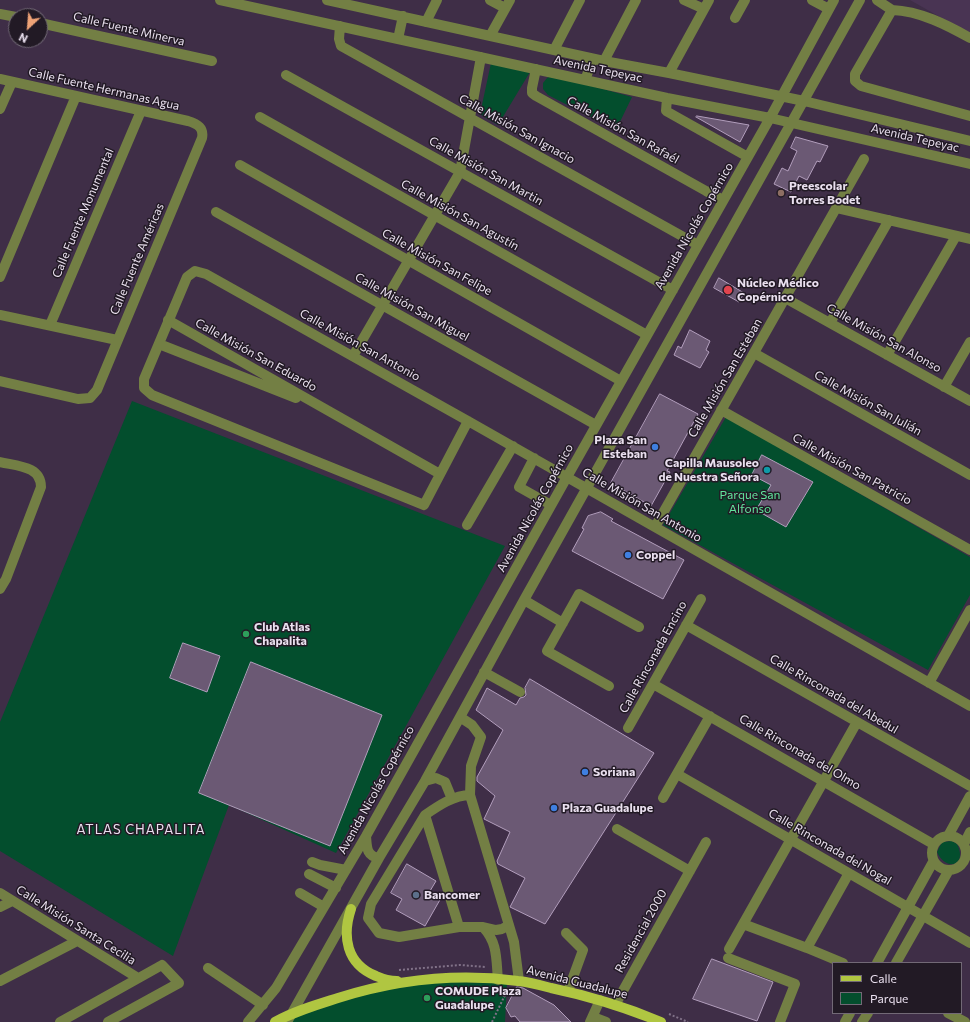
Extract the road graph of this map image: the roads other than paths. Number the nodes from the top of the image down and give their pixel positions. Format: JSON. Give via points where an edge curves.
{"nodes":[{"id":1,"x":220,"y":0,"type":"edge"},
{"id":2,"x":328,"y":0,"type":"edge"},
{"id":3,"x":437,"y":0,"type":"edge"},
{"id":4,"x":491,"y":0,"type":"edge"},
{"id":5,"x":580,"y":0,"type":"edge"},
{"id":6,"x":636,"y":0,"type":"edge"},
{"id":7,"x":684,"y":0,"type":"edge"},
{"id":8,"x":745,"y":0,"type":"edge"},
{"id":9,"x":812,"y":0,"type":"edge"},
{"id":10,"x":834,"y":0,"type":"edge"},
{"id":11,"x":860,"y":0,"type":"edge"},
{"id":12,"x":877,"y":0,"type":"edge"},
{"id":13,"x":507,"y":4,"type":"edge"},
{"id":14,"x":707,"y":4,"type":"edge"},
{"id":15,"x":829,"y":9,"type":"junction"},
{"id":16,"x":892,"y":10,"type":"junction"},
{"id":17,"x":403,"y":16,"type":"junction"},
{"id":18,"x":734,"y":18,"type":"dead end"},
{"id":19,"x":426,"y":22,"type":"junction"},
{"id":20,"x":48,"y":25,"type":"edge"},
{"id":21,"x":340,"y":26,"type":"junction"},
{"id":22,"x":490,"y":36,"type":"junction"},
{"id":23,"x":970,"y":38,"type":"edge"},
{"id":24,"x":398,"y":39,"type":"junction"},
{"id":25,"x":554,"y":50,"type":"junction"},
{"id":26,"x":481,"y":57,"type":"junction"},
{"id":27,"x":594,"y":59,"type":"junction"},
{"id":28,"x":212,"y":61,"type":"dead end"},
{"id":29,"x":604,"y":61,"type":"junction"},
{"id":30,"x":536,"y":69,"type":"junction"},
{"id":31,"x":669,"y":72,"type":"junction"},
{"id":32,"x":286,"y":75,"type":"dead end"},
{"id":33,"x":0,"y":79,"type":"edge"},
{"id":34,"x":585,"y":80,"type":"junction"},
{"id":35,"x":12,"y":82,"type":"junction"},
{"id":36,"x":76,"y":96,"type":"junction"},
{"id":37,"x":782,"y":96,"type":"junction"},
{"id":38,"x":667,"y":98,"type":"junction"},
{"id":39,"x":804,"y":101,"type":"junction"},
{"id":40,"x":0,"y":110,"type":"edge"},
{"id":41,"x":141,"y":111,"type":"junction"},
{"id":42,"x":970,"y":116,"type":"edge"},
{"id":43,"x":260,"y":117,"type":"dead end"},
{"id":44,"x":470,"y":118,"type":"junction"},
{"id":45,"x":770,"y":118,"type":"junction"},
{"id":46,"x":792,"y":122,"type":"junction"},
{"id":47,"x":200,"y":128,"type":"joint"},
{"id":48,"x":970,"y":141,"type":"edge"},
{"id":49,"x":748,"y":157,"type":"junction"},
{"id":50,"x":864,"y":159,"type":"dead end"},
{"id":51,"x":970,"y":164,"type":"edge"},
{"id":52,"x":240,"y":165,"type":"dead end"},
{"id":53,"x":460,"y":172,"type":"junction"},
{"id":54,"x":724,"y":200,"type":"junction"},
{"id":55,"x":836,"y":208,"type":"junction"},
{"id":56,"x":216,"y":212,"type":"dead end"},
{"id":57,"x":434,"y":216,"type":"junction"},
{"id":58,"x":889,"y":220,"type":"junction"},
{"id":59,"x":956,"y":236,"type":"junction"},
{"id":60,"x":970,"y":239,"type":"edge"},
{"id":61,"x":698,"y":245,"type":"junction"},
{"id":62,"x":408,"y":261,"type":"junction"},
{"id":63,"x":0,"y":277,"type":"edge"},
{"id":64,"x":673,"y":290,"type":"junction"},
{"id":65,"x":785,"y":298,"type":"junction"},
{"id":66,"x":383,"y":306,"type":"junction"},
{"id":67,"x":0,"y":314,"type":"edge"},
{"id":68,"x":168,"y":320,"type":"junction"},
{"id":69,"x":830,"y":322,"type":"junction"},
{"id":70,"x":50,"y":325,"type":"junction"},
{"id":71,"x":647,"y":335,"type":"junction"},
{"id":72,"x":117,"y":340,"type":"junction"},
{"id":73,"x":970,"y":342,"type":"edge"},
{"id":74,"x":159,"y":344,"type":"junction"},
{"id":75,"x":754,"y":353,"type":"junction"},
{"id":76,"x":887,"y":355,"type":"junction"},
{"id":77,"x":353,"y":356,"type":"junction"},
{"id":78,"x":621,"y":380,"type":"junction"},
{"id":79,"x":0,"y":381,"type":"edge"},
{"id":80,"x":944,"y":387,"type":"junction"},
{"id":81,"x":970,"y":401,"type":"edge"},
{"id":82,"x":721,"y":410,"type":"junction"},
{"id":83,"x":331,"y":412,"type":"junction"},
{"id":84,"x":468,"y":420,"type":"junction"},
{"id":85,"x":596,"y":425,"type":"junction"},
{"id":86,"x":514,"y":446,"type":"junction"},
{"id":87,"x":534,"y":458,"type":"junction"},
{"id":88,"x":0,"y":462,"type":"edge"},
{"id":89,"x":440,"y":474,"type":"junction"},
{"id":90,"x":970,"y":475,"type":"edge"},
{"id":91,"x":567,"y":477,"type":"junction"},
{"id":92,"x":587,"y":488,"type":"junction"},
{"id":93,"x":551,"y":505,"type":"junction"},
{"id":94,"x":467,"y":524,"type":"dead end"},
{"id":95,"x":655,"y":527,"type":"junction"},
{"id":96,"x":970,"y":550,"type":"edge"},
{"id":97,"x":0,"y":589,"type":"edge"},
{"id":98,"x":701,"y":599,"type":"dead end"},
{"id":99,"x":524,"y":600,"type":"junction"},
{"id":100,"x":970,"y":610,"type":"edge"},
{"id":101,"x":563,"y":623,"type":"junction"},
{"id":102,"x":967,"y":624,"type":"edge"},
{"id":103,"x":686,"y":625,"type":"junction"},
{"id":104,"x":639,"y":627,"type":"dead end"},
{"id":105,"x":484,"y":672,"type":"junction"},
{"id":106,"x":929,"y":683,"type":"junction"},
{"id":107,"x":653,"y":684,"type":"junction"},
{"id":108,"x":609,"y":686,"type":"dead end"},
{"id":109,"x":520,"y":692,"type":"dead end"},
{"id":110,"x":970,"y":706,"type":"edge"},
{"id":111,"x":710,"y":716,"type":"junction"},
{"id":112,"x":460,"y":717,"type":"junction"},
{"id":113,"x":857,"y":722,"type":"junction"},
{"id":114,"x":628,"y":728,"type":"dead end"},
{"id":115,"x":677,"y":774,"type":"junction"},
{"id":116,"x":425,"y":781,"type":"junction"},
{"id":117,"x":824,"y":781,"type":"junction"},
{"id":118,"x":970,"y":786,"type":"edge"},
{"id":119,"x":470,"y":795,"type":"junction"},
{"id":120,"x":970,"y":796,"type":"edge"},
{"id":121,"x":663,"y":798,"type":"dead end"},
{"id":122,"x":452,"y":799,"type":"junction"},
{"id":123,"x":425,"y":816,"type":"junction"},
{"id":124,"x":617,"y":829,"type":"dead end"},
{"id":125,"x":970,"y":832,"type":"edge"},
{"id":126,"x":366,"y":836,"type":"junction"},
{"id":127,"x":948,"y":836,"type":"junction"},
{"id":128,"x":790,"y":840,"type":"junction"},
{"id":129,"x":706,"y":842,"type":"dead end"},
{"id":130,"x":934,"y":844,"type":"junction"},
{"id":131,"x":964,"y":844,"type":"junction"},
{"id":132,"x":379,"y":858,"type":"junction"},
{"id":133,"x":312,"y":862,"type":"dead end"},
{"id":134,"x":934,"y":862,"type":"junction"},
{"id":135,"x":967,"y":863,"type":"edge"},
{"id":136,"x":346,"y":870,"type":"junction"},
{"id":137,"x":949,"y":870,"type":"junction"},
{"id":138,"x":690,"y":871,"type":"junction"},
{"id":139,"x":849,"y":873,"type":"junction"},
{"id":140,"x":308,"y":874,"type":"dead end"},
{"id":141,"x":336,"y":888,"type":"junction"},
{"id":142,"x":0,"y":893,"type":"edge"},
{"id":143,"x":300,"y":893,"type":"dead end"},
{"id":144,"x":12,"y":901,"type":"junction"},
{"id":145,"x":0,"y":907,"type":"edge"},
{"id":146,"x":324,"y":907,"type":"junction"},
{"id":147,"x":907,"y":907,"type":"junction"},
{"id":148,"x":351,"y":909,"type":"junction"},
{"id":149,"x":922,"y":916,"type":"junction"},
{"id":150,"x":743,"y":924,"type":"junction"},
{"id":151,"x":508,"y":925,"type":"junction"},
{"id":152,"x":459,"y":927,"type":"junction"},
{"id":153,"x":483,"y":927,"type":"junction"},
{"id":154,"x":566,"y":933,"type":"dead end"},
{"id":155,"x":77,"y":941,"type":"junction"},
{"id":156,"x":970,"y":943,"type":"edge"},
{"id":157,"x":807,"y":948,"type":"junction"},
{"id":158,"x":841,"y":962,"type":"edge"},
{"id":159,"x":878,"y":962,"type":"edge"},
{"id":160,"x":897,"y":962,"type":"edge"},
{"id":161,"x":208,"y":968,"type":"dead end"},
{"id":162,"x":138,"y":978,"type":"junction"},
{"id":163,"x":498,"y":980,"type":"junction"},
{"id":164,"x":0,"y":981,"type":"edge"},
{"id":165,"x":413,"y":981,"type":"junction"},
{"id":166,"x":519,"y":981,"type":"junction"},
{"id":167,"x":568,"y":991,"type":"junction"},
{"id":168,"x":600,"y":1000,"type":"junction"},
{"id":169,"x":263,"y":1004,"type":"junction"},
{"id":170,"x":615,"y":1005,"type":"junction"},
{"id":171,"x":628,"y":1009,"type":"junction"},
{"id":172,"x":293,"y":1012,"type":"junction"},
{"id":173,"x":950,"y":1014,"type":"edge"},
{"id":174,"x":592,"y":1020,"type":"edge"},
{"id":175,"x":784,"y":1021,"type":"edge"},
{"id":176,"x":60,"y":1022,"type":"edge"},
{"id":177,"x":108,"y":1022,"type":"edge"},
{"id":178,"x":248,"y":1022,"type":"edge"},
{"id":179,"x":275,"y":1022,"type":"edge"},
{"id":180,"x":287,"y":1022,"type":"edge"},
{"id":181,"x":606,"y":1022,"type":"edge"},
{"id":182,"x":638,"y":1022,"type":"edge"},
{"id":183,"x":661,"y":1022,"type":"edge"},
{"id":184,"x":965,"y":1022,"type":"edge"}],
"edges":[{"from":1,"to":21,"type":"street","name":"Avenida Tepeyac"},
{"from":2,"to":17,"type":"street","name":"Avenida Tepeyac"},
{"from":3,"to":19,"type":"street"},
{"from":4,"to":13,"type":"street"},
{"from":5,"to":25,"type":"street"},
{"from":6,"to":29,"type":"street"},
{"from":7,"to":14,"type":"street"},
{"from":8,"to":18,"type":"street"},
{"from":9,"to":15,"type":"street"},
{"from":10,"to":15,"type":"street","name":"Avenida Nicolás Copérnico"},
{"from":11,"to":39,"type":"street"},
{"from":12,"to":16,"type":"street"},
{"from":13,"to":22,"type":"street"},
{"from":14,"to":31,"type":"street"},
{"from":15,"to":37,"type":"street","name":"Avenida Nicolás Copérnico"},
{"from":16,"to":23,"type":"street","via":[[924,15]]},
{"from":16,"to":42,"type":"street","via":[[855,74],[855,81],[861,86]]},
{"from":17,"to":19,"type":"street","name":"Avenida Tepeyac"},
{"from":17,"to":24,"type":"street"},
{"from":19,"to":22,"type":"street","name":"Avenida Tepeyac"},
{"from":20,"to":28,"type":"street","name":"Calle Fuente Minerva"},
{"from":21,"to":24,"type":"street","name":"Avenida Tepeyac"},
{"from":21,"to":44,"type":"street","name":"Calle Misión San Ignacio","via":[[341,46]]},
{"from":22,"to":25,"type":"street","name":"Avenida Tepeyac"},
{"from":24,"to":26,"type":"street","name":"Avenida Tepeyac"},
{"from":25,"to":27,"type":"street","name":"Avenida Tepeyac"},
{"from":26,"to":30,"type":"street","name":"Avenida Tepeyac"},
{"from":26,"to":44,"type":"street"},
{"from":27,"to":29,"type":"street","name":"Avenida Tepeyac"},
{"from":27,"to":34,"type":"street"},
{"from":29,"to":31,"type":"street","name":"Avenida Tepeyac"},
{"from":30,"to":34,"type":"street","name":"Avenida Tepeyac"},
{"from":30,"to":54,"type":"street","name":"Calle Misión San Rafaél","via":[[532,93],[536,96]]},
{"from":31,"to":37,"type":"street","name":"Avenida Tepeyac"},
{"from":32,"to":53,"type":"street","name":"Calle Misión San Martin"},
{"from":33,"to":35,"type":"street","name":"Calle Fuente Hermanas Agua"},
{"from":34,"to":38,"type":"street","name":"Avenida Tepeyac"},
{"from":35,"to":36,"type":"street","name":"Calle Fuente Hermanas Agua"},
{"from":35,"to":40,"type":"street"},
{"from":36,"to":41,"type":"street","name":"Calle Fuente Hermanas Agua"},
{"from":36,"to":63,"type":"street"},
{"from":37,"to":39,"type":"street","name":"Avenida Tepeyac"},
{"from":37,"to":45,"type":"street","name":"Avenida Nicolás Copérnico"},
{"from":38,"to":45,"type":"street","name":"Avenida Tepeyac"},
{"from":38,"to":49,"type":"street","via":[[666,111]]},
{"from":39,"to":46,"type":"street"},
{"from":39,"to":48,"type":"street","name":"Avenida Tepeyac"},
{"from":41,"to":47,"type":"street","name":"Calle Fuente Hermanas Agua","via":[[196,124]]},
{"from":41,"to":70,"type":"street","name":"Calle Fuente Monumental"},
{"from":43,"to":57,"type":"street","name":"Calle Misión San Agustín"},
{"from":44,"to":53,"type":"street"},
{"from":44,"to":61,"type":"street","name":"Calle Misión San Ignacio"},
{"from":45,"to":46,"type":"street","name":"Avenida Tepeyac"},
{"from":45,"to":49,"type":"street","name":"Avenida Nicolás Copérnico"},
{"from":46,"to":51,"type":"street","name":"Avenida Tepeyac"},
{"from":46,"to":92,"type":"street"},
{"from":47,"to":72,"type":"street","name":"Calle Fuente Américas","via":[[202,138]]},
{"from":49,"to":54,"type":"street","name":"Avenida Nicolás Copérnico"},
{"from":50,"to":55,"type":"street","name":"Calle Misión San Esteban"},
{"from":52,"to":62,"type":"street","name":"Calle Misión San Felipe"},
{"from":53,"to":57,"type":"street"},
{"from":53,"to":64,"type":"street","name":"Calle Misión San Martin"},
{"from":54,"to":61,"type":"street","name":"Avenida Nicolás Copérnico"},
{"from":55,"to":58,"type":"street"},
{"from":55,"to":65,"type":"street","name":"Calle Misión San Esteban"},
{"from":56,"to":66,"type":"street","name":"Calle Misión San Miguel"},
{"from":57,"to":62,"type":"street"},
{"from":57,"to":71,"type":"street","name":"Calle Misión San Agustín"},
{"from":58,"to":59,"type":"street"},
{"from":58,"to":69,"type":"street"},
{"from":59,"to":60,"type":"street"},
{"from":59,"to":76,"type":"street"},
{"from":61,"to":64,"type":"street","name":"Avenida Nicolás Copérnico"},
{"from":62,"to":66,"type":"street"},
{"from":62,"to":78,"type":"street","name":"Calle Misión San Felipe"},
{"from":64,"to":71,"type":"street","name":"Avenida Nicolás Copérnico"},
{"from":65,"to":69,"type":"street","name":"Calle Misión San Alonso"},
{"from":65,"to":75,"type":"street","name":"Calle Misión San Esteban"},
{"from":66,"to":77,"type":"street"},
{"from":66,"to":85,"type":"street","name":"Calle Misión San Miguel"},
{"from":67,"to":70,"type":"street"},
{"from":68,"to":74,"type":"street"},
{"from":68,"to":77,"type":"street","name":"Calle Misión San Antonio","via":[[187,277],[196,271],[206,274]]},
{"from":68,"to":83,"type":"street","name":"Calle Misión San Eduardo"},
{"from":69,"to":76,"type":"street","name":"Calle Misión San Alonso"},
{"from":70,"to":72,"type":"street"},
{"from":71,"to":78,"type":"street","name":"Avenida Nicolás Copérnico"},
{"from":72,"to":79,"type":"street","name":"Calle Fuente Américas","via":[[97,390],[90,398],[78,399]]},
{"from":73,"to":80,"type":"street"},
{"from":74,"to":83,"type":"street","name":"Calle Misión San Eduardo"},
{"from":74,"to":89,"type":"street","via":[[144,379],[144,388],[152,395],[424,505]]},
{"from":75,"to":82,"type":"street","name":"Calle Misión San Esteban"},
{"from":75,"to":90,"type":"street","name":"Calle Misión San Julián"},
{"from":76,"to":80,"type":"street","name":"Calle Misión San Alonso"},
{"from":77,"to":84,"type":"street","name":"Calle Misión San Antonio"},
{"from":78,"to":85,"type":"street","name":"Avenida Nicolás Copérnico"},
{"from":80,"to":81,"type":"street","name":"Calle Misión San Alonso"},
{"from":82,"to":95,"type":"street","name":"Calle Misión San Esteban"},
{"from":82,"to":96,"type":"street","name":"Calle Misión San Patricio"},
{"from":83,"to":89,"type":"street","name":"Calle Misión San Eduardo"},
{"from":84,"to":86,"type":"street","name":"Calle Misión San Antonio"},
{"from":84,"to":89,"type":"street"},
{"from":85,"to":91,"type":"street","name":"Avenida Nicolás Copérnico"},
{"from":86,"to":87,"type":"street","name":"Calle Misión San Antonio"},
{"from":86,"to":94,"type":"street"},
{"from":87,"to":91,"type":"street","name":"Calle Misión San Antonio"},
{"from":87,"to":93,"type":"street","via":[[519,487]]},
{"from":88,"to":97,"type":"street","via":[[33,470],[41,481],[41,487]]},
{"from":91,"to":92,"type":"street","name":"Calle Misión San Antonio"},
{"from":91,"to":93,"type":"street","name":"Avenida Nicolás Copérnico"},
{"from":92,"to":95,"type":"street","name":"Calle Misión San Antonio"},
{"from":92,"to":99,"type":"street"},
{"from":93,"to":126,"type":"street","name":"Avenida Nicolás Copérnico"},
{"from":95,"to":106,"type":"street","name":"Calle Misión San Antonio"},
{"from":98,"to":103,"type":"street","name":"Calle Rinconada Encino"},
{"from":99,"to":101,"type":"street"},
{"from":99,"to":105,"type":"street"},
{"from":100,"to":102,"type":"street"},
{"from":101,"to":104,"type":"street","via":[[579,594]]},
{"from":101,"to":108,"type":"street","via":[[547,651]]},
{"from":102,"to":106,"type":"street"},
{"from":103,"to":107,"type":"street","name":"Calle Rinconada Encino"},
{"from":103,"to":113,"type":"street","name":"Calle Rinconada del Abedul"},
{"from":105,"to":109,"type":"street"},
{"from":105,"to":112,"type":"street"},
{"from":106,"to":110,"type":"street","name":"Calle Misión San Antonio"},
{"from":107,"to":111,"type":"street","name":"Calle Rinconada del Olmo"},
{"from":107,"to":114,"type":"street","name":"Calle Rinconada Encino"},
{"from":111,"to":115,"type":"street"},
{"from":111,"to":117,"type":"street","name":"Calle Rinconada del Olmo"},
{"from":112,"to":116,"type":"street"},
{"from":112,"to":119,"type":"street","via":[[472,725],[482,737],[471,766]]},
{"from":113,"to":117,"type":"street"},
{"from":113,"to":118,"type":"street","name":"Calle Rinconada del Abedul"},
{"from":115,"to":121,"type":"street"},
{"from":115,"to":128,"type":"street","name":"Calle Rinconada del Nogal"},
{"from":116,"to":122,"type":"street","via":[[436,778],[445,782]]},
{"from":116,"to":132,"type":"street"},
{"from":117,"to":128,"type":"street"},
{"from":117,"to":130,"type":"street","name":"Calle Rinconada del Olmo"},
{"from":119,"to":122,"type":"street"},
{"from":119,"to":151,"type":"street"},
{"from":120,"to":127,"type":"street"},
{"from":122,"to":123,"type":"street","via":[[437,806]]},
{"from":123,"to":152,"type":"street"},
{"from":123,"to":152,"type":"street","via":[[371,904],[368,918],[379,933],[399,937]]},
{"from":124,"to":138,"type":"street"},
{"from":125,"to":131,"type":"street"},
{"from":126,"to":132,"type":"street","via":[[369,853]]},
{"from":126,"to":136,"type":"street","name":"Avenida Nicolás Copérnico"},
{"from":127,"to":130,"type":"street","via":[[942,837]]},
{"from":127,"to":131,"type":"street"},
{"from":128,"to":139,"type":"street","name":"Calle Rinconada del Nogal"},
{"from":128,"to":150,"type":"street"},
{"from":129,"to":138,"type":"street","name":"Residencial 2000"},
{"from":130,"to":134,"type":"street","via":[[931,850]]},
{"from":131,"to":135,"type":"street"},
{"from":132,"to":148,"type":"street"},
{"from":133,"to":136,"type":"street"},
{"from":134,"to":137,"type":"street","via":[[943,870]]},
{"from":134,"to":147,"type":"street"},
{"from":135,"to":137,"type":"street"},
{"from":136,"to":141,"type":"street","name":"Avenida Nicolás Copérnico"},
{"from":137,"to":149,"type":"street"},
{"from":138,"to":170,"type":"street","name":"Residencial 2000"},
{"from":139,"to":147,"type":"street","name":"Calle Rinconada del Nogal"},
{"from":139,"to":157,"type":"street"},
{"from":140,"to":141,"type":"street"},
{"from":141,"to":146,"type":"street","name":"Avenida Nicolás Copérnico"},
{"from":142,"to":144,"type":"street","name":"Calle Misión Santa Cecilia"},
{"from":143,"to":146,"type":"street"},
{"from":144,"to":145,"type":"street"},
{"from":144,"to":155,"type":"street","name":"Calle Misión Santa Cecilia"},
{"from":146,"to":169,"type":"street","name":"Avenida Nicolás Copérnico","via":[[276,988]]},
{"from":147,"to":149,"type":"street","name":"Calle Rinconada del Nogal"},
{"from":147,"to":159,"type":"street"},
{"from":148,"to":165,"type":"main road","via":[[346,939],[356,963],[383,979]]},
{"from":148,"to":172,"type":"street"},
{"from":149,"to":156,"type":"street","name":"Calle Rinconada del Nogal"},
{"from":149,"to":160,"type":"street"},
{"from":150,"to":157,"type":"street"},
{"from":150,"to":175,"type":"street","via":[[729,954],[795,984]]},
{"from":151,"to":153,"type":"street","via":[[496,930]]},
{"from":151,"to":166,"type":"street","via":[[514,942]]},
{"from":152,"to":153,"type":"street"},
{"from":153,"to":163,"type":"street","via":[[495,947]]},
{"from":154,"to":167,"type":"street","via":[[583,950]]},
{"from":155,"to":162,"type":"street","name":"Calle Misión Santa Cecilia"},
{"from":155,"to":164,"type":"street"},
{"from":157,"to":158,"type":"street"},
{"from":161,"to":169,"type":"street"},
{"from":162,"to":176,"type":"street"},
{"from":162,"to":177,"type":"street","via":[[162,965],[179,983]]},
{"from":163,"to":165,"type":"main road","name":"Avenida Guadalupe","via":[[470,978]]},
{"from":163,"to":166,"type":"main road","name":"Avenida Guadalupe"},
{"from":165,"to":172,"type":"main road","name":"Avenida Guadalupe","via":[[363,990]]},
{"from":166,"to":167,"type":"main road","name":"Avenida Guadalupe"},
{"from":167,"to":168,"type":"main road","name":"Avenida Guadalupe"},
{"from":168,"to":170,"type":"main road","name":"Avenida Guadalupe"},
{"from":168,"to":174,"type":"street"},
{"from":169,"to":178,"type":"street","name":"Avenida Nicolás Copérnico"},
{"from":170,"to":171,"type":"main road","name":"Avenida Guadalupe"},
{"from":171,"to":182,"type":"main road"},
{"from":171,"to":183,"type":"main road","name":"Avenida Guadalupe"},
{"from":172,"to":179,"type":"main road","name":"Avenida Guadalupe"},
{"from":172,"to":180,"type":"street"},
{"from":173,"to":184,"type":"street"},
{"from":174,"to":181,"type":"street"}]}
